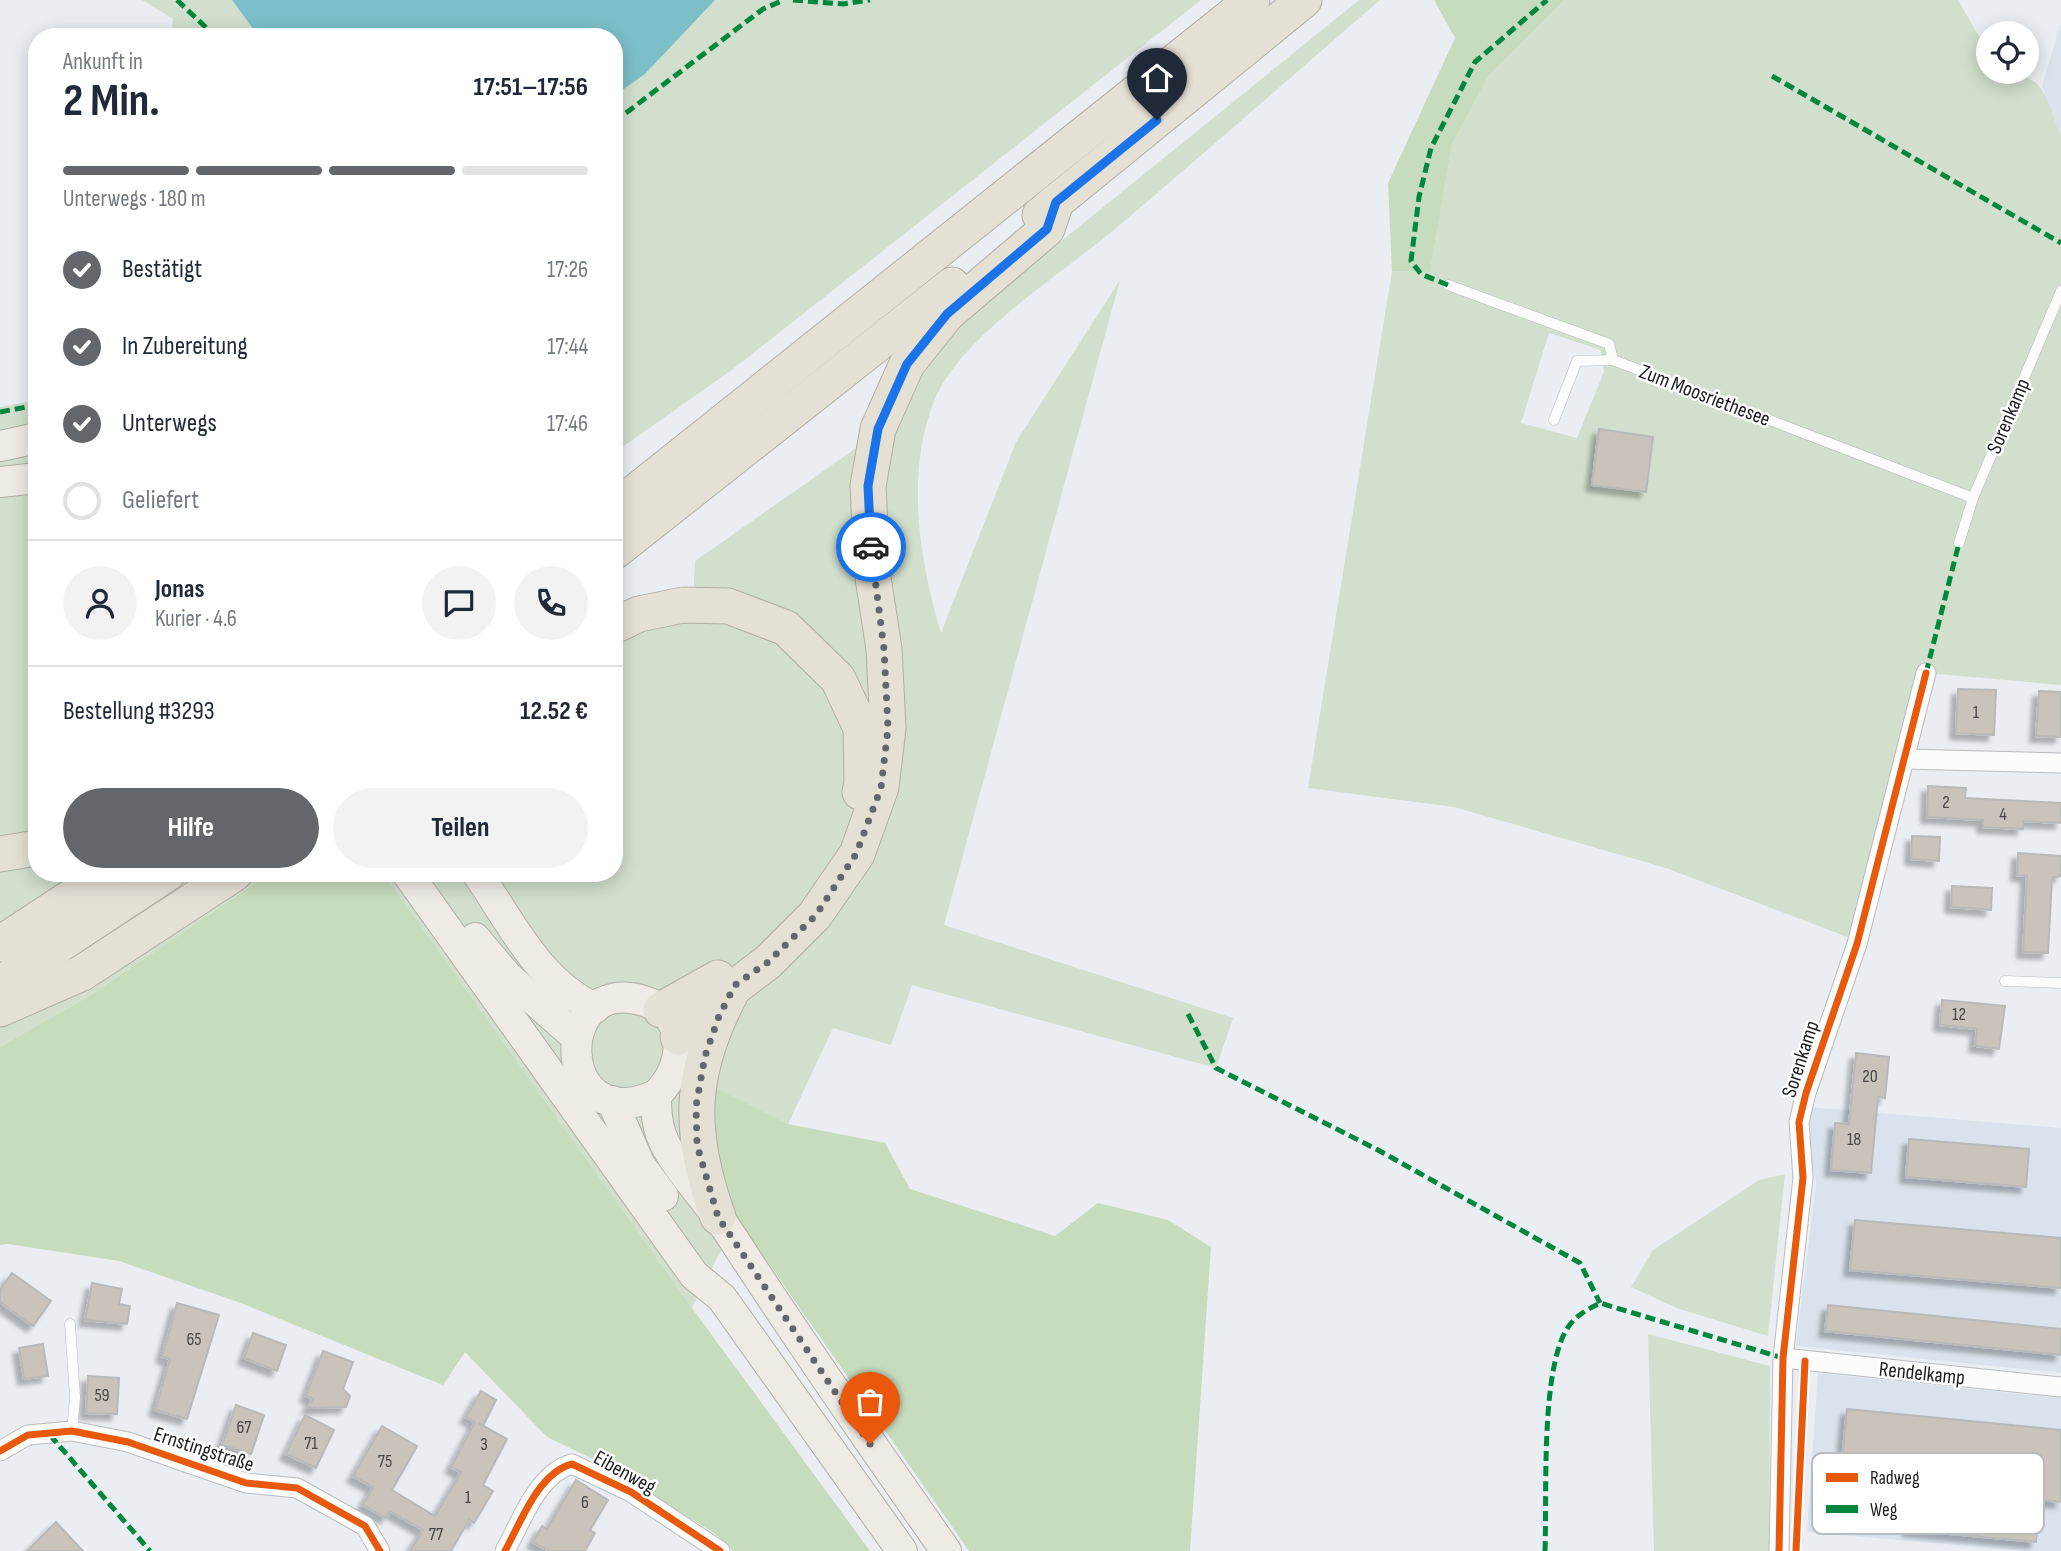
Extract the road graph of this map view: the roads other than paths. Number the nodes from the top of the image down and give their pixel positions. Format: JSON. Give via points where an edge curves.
{"nodes":[{"id":1,"x":1252,"y":0,"type":"edge"},
{"id":2,"x":1304,"y":0,"type":"edge"},
{"id":3,"x":1056,"y":202,"type":"junction"},
{"id":4,"x":1448,"y":285,"type":"dead end"},
{"id":5,"x":2061,"y":291,"type":"edge"},
{"id":6,"x":1613,"y":360,"type":"junction"},
{"id":7,"x":779,"y":380,"type":"junction"},
{"id":8,"x":1553,"y":420,"type":"dead end"},
{"id":9,"x":28,"y":440,"type":"edge"},
{"id":10,"x":0,"y":446,"type":"edge"},
{"id":11,"x":623,"y":472,"type":"edge"},
{"id":12,"x":28,"y":479,"type":"edge"},
{"id":13,"x":0,"y":482,"type":"edge"},
{"id":14,"x":1973,"y":498,"type":"junction"},
{"id":15,"x":623,"y":502,"type":"edge"},
{"id":16,"x":1959,"y":543,"type":"dead end"},
{"id":17,"x":623,"y":545,"type":"edge"},
{"id":18,"x":623,"y":622,"type":"edge"},
{"id":19,"x":1926,"y":673,"type":"dead end"},
{"id":20,"x":1904,"y":758,"type":"junction"},
{"id":21,"x":2061,"y":763,"type":"edge"},
{"id":22,"x":28,"y":849,"type":"edge"},
{"id":23,"x":0,"y":854,"type":"edge"},
{"id":24,"x":94,"y":882,"type":"edge"},
{"id":25,"x":154,"y":882,"type":"edge"},
{"id":26,"x":221,"y":882,"type":"edge"},
{"id":27,"x":413,"y":882,"type":"edge"},
{"id":28,"x":434,"y":882,"type":"edge"},
{"id":29,"x":483,"y":882,"type":"edge"},
{"id":30,"x":0,"y":944,"type":"edge"},
{"id":31,"x":2004,"y":981,"type":"dead end"},
{"id":32,"x":2061,"y":983,"type":"edge"},
{"id":33,"x":0,"y":984,"type":"edge"},
{"id":34,"x":735,"y":985,"type":"junction"},
{"id":35,"x":0,"y":1009,"type":"edge"},
{"id":36,"x":594,"y":1009,"type":"junction"},
{"id":37,"x":669,"y":1023,"type":"junction"},
{"id":38,"x":576,"y":1037,"type":"junction"},
{"id":39,"x":656,"y":1094,"type":"junction"},
{"id":40,"x":612,"y":1101,"type":"junction"},
{"id":41,"x":718,"y":1217,"type":"junction"},
{"id":42,"x":722,"y":1298,"type":"junction"},
{"id":43,"x":70,"y":1324,"type":"dead end"},
{"id":44,"x":1783,"y":1358,"type":"junction"},
{"id":45,"x":2061,"y":1387,"type":"edge"},
{"id":46,"x":72,"y":1431,"type":"junction"},
{"id":47,"x":0,"y":1451,"type":"edge"},
{"id":48,"x":380,"y":1551,"type":"edge"},
{"id":49,"x":505,"y":1551,"type":"edge"},
{"id":50,"x":720,"y":1551,"type":"edge"},
{"id":51,"x":901,"y":1551,"type":"edge"},
{"id":52,"x":946,"y":1551,"type":"edge"},
{"id":53,"x":1779,"y":1551,"type":"edge"}],
"edges":[{"from":1,"to":7,"type":"highway"},
{"from":2,"to":3,"type":"highway"},
{"from":3,"to":17,"type":"highway"},
{"from":3,"to":34,"type":"highway","via":[[1047,229],[947,314],[907,364],[878,429],[868,486],[888,728],[881,788],[856,854],[816,915],[768,962]]},
{"from":4,"to":6,"type":"lane","name":"Zum Moosriethesee","via":[[1609,344]]},
{"from":5,"to":14,"type":"lane","name":"Sorenkamp"},
{"from":6,"to":8,"type":"lane","via":[[1577,361]]},
{"from":6,"to":14,"type":"lane","name":"Zum Moosriethesee"},
{"from":7,"to":11,"type":"highway"},
{"from":7,"to":15,"type":"highway"},
{"from":9,"to":10,"type":"main road"},
{"from":12,"to":13,"type":"main road"},
{"from":14,"to":16,"type":"lane","name":"Sorenkamp"},
{"from":18,"to":37,"type":"highway","via":[[683,605],[727,606],[786,628],[838,679],[861,728],[862,783],[855,809],[843,847],[808,904],[754,953],[697,992]]},
{"from":19,"to":20,"type":"street","name":"Sorenkamp"},
{"from":20,"to":21,"type":"street"},
{"from":20,"to":44,"type":"street","name":"Sorenkamp","via":[[1857,944],[1799,1122],[1803,1178]]},
{"from":22,"to":23,"type":"highway"},
{"from":24,"to":30,"type":"highway"},
{"from":25,"to":33,"type":"highway"},
{"from":26,"to":35,"type":"highway","via":[[82,973]]},
{"from":27,"to":42,"type":"main road","via":[[694,1275]]},
{"from":28,"to":38,"type":"main road","via":[[485,952]]},
{"from":29,"to":36,"type":"main road","via":[[550,979],[571,998]]},
{"from":31,"to":32,"type":"lane"},
{"from":34,"to":37,"type":"highway"},
{"from":34,"to":41,"type":"highway","via":[[705,1056],[696,1106],[697,1145]]},
{"from":36,"to":37,"type":"main road","via":[[607,1001],[628,998],[649,1002]]},
{"from":36,"to":38,"type":"main road"},
{"from":37,"to":39,"type":"main road","via":[[679,1053],[676,1069]]},
{"from":38,"to":40,"type":"main road","via":[[578,1069],[598,1094]]},
{"from":39,"to":40,"type":"main road","via":[[627,1103]]},
{"from":39,"to":41,"type":"main road","via":[[656,1119],[665,1144],[690,1185]]},
{"from":40,"to":42,"type":"main road","via":[[640,1165],[712,1266]]},
{"from":41,"to":52,"type":"main road","via":[[810,1358]]},
{"from":42,"to":51,"type":"main road"},
{"from":43,"to":46,"type":"lane","via":[[75,1397]]},
{"from":44,"to":45,"type":"street","name":"Rendelkamp"},
{"from":44,"to":53,"type":"street","name":"Sorenkamp"},
{"from":46,"to":47,"type":"street","name":"Ernstingstraße","via":[[28,1435]]},
{"from":46,"to":48,"type":"street","name":"Ernstingstraße","via":[[128,1442],[246,1483],[297,1488],[365,1526]]},
{"from":49,"to":50,"type":"street","name":"Eibenweg","via":[[546,1480],[557,1468],[572,1464],[631,1492]]}]}
